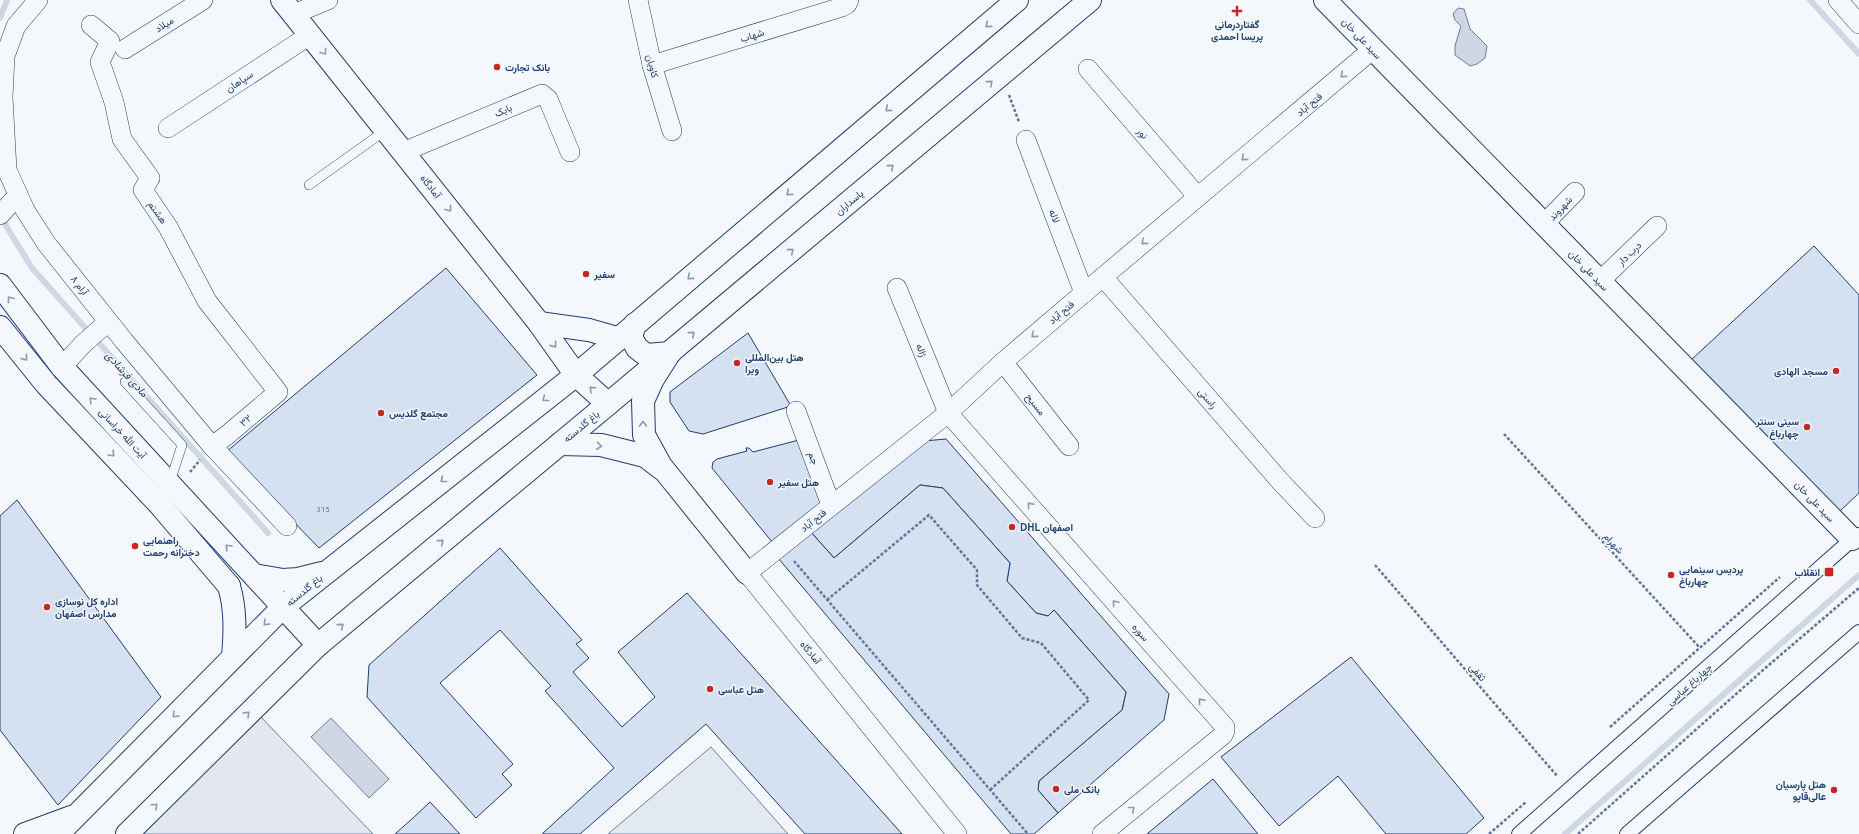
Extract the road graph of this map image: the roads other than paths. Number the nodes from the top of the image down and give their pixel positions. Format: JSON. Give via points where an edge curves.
{"nodes":[{"id":1,"x":38,"y":0,"type":"edge"},
{"id":2,"x":203,"y":0,"type":"edge"},
{"id":3,"x":328,"y":0,"type":"edge"},
{"id":4,"x":638,"y":0,"type":"edge"},
{"id":5,"x":849,"y":0,"type":"edge"},
{"id":6,"x":1017,"y":0,"type":"edge"},
{"id":7,"x":1090,"y":0,"type":"edge"},
{"id":8,"x":1325,"y":0,"type":"edge"},
{"id":9,"x":1838,"y":0,"type":"edge"},
{"id":10,"x":288,"y":7,"type":"edge"},
{"id":11,"x":1859,"y":24,"type":"edge"},
{"id":12,"x":91,"y":25,"type":"dead end"},
{"id":13,"x":310,"y":35,"type":"junction"},
{"id":14,"x":125,"y":49,"type":"dead end"},
{"id":15,"x":1373,"y":49,"type":"junction"},
{"id":16,"x":652,"y":65,"type":"junction"},
{"id":17,"x":1088,"y":69,"type":"dead end"},
{"id":18,"x":168,"y":128,"type":"dead end"},
{"id":19,"x":386,"y":130,"type":"junction"},
{"id":20,"x":672,"y":131,"type":"dead end"},
{"id":21,"x":1026,"y":140,"type":"road end"},
{"id":22,"x":403,"y":152,"type":"junction"},
{"id":23,"x":570,"y":152,"type":"dead end"},
{"id":24,"x":309,"y":185,"type":"dead end"},
{"id":25,"x":1575,"y":192,"type":"dead end"},
{"id":26,"x":18,"y":195,"type":"junction"},
{"id":27,"x":1198,"y":197,"type":"junction"},
{"id":28,"x":0,"y":215,"type":"edge"},
{"id":29,"x":1544,"y":224,"type":"junction"},
{"id":30,"x":1657,"y":226,"type":"dead end"},
{"id":31,"x":1103,"y":277,"type":"junction"},
{"id":32,"x":1600,"y":281,"type":"junction"},
{"id":33,"x":0,"y":285,"type":"edge"},
{"id":34,"x":897,"y":288,"type":"dead end"},
{"id":35,"x":1084,"y":293,"type":"junction"},
{"id":36,"x":108,"y":322,"type":"junction"},
{"id":37,"x":539,"y":323,"type":"junction"},
{"id":38,"x":634,"y":324,"type":"junction"},
{"id":39,"x":0,"y":328,"type":"edge"},
{"id":40,"x":617,"y":338,"type":"junction"},
{"id":41,"x":670,"y":352,"type":"junction"},
{"id":42,"x":1002,"y":362,"type":"junction"},
{"id":43,"x":62,"y":367,"type":"junction"},
{"id":44,"x":576,"y":375,"type":"junction"},
{"id":45,"x":125,"y":382,"type":"dead end"},
{"id":46,"x":278,"y":392,"type":"joint"},
{"id":47,"x":608,"y":404,"type":"junction"},
{"id":48,"x":796,"y":411,"type":"dead end"},
{"id":49,"x":948,"y":413,"type":"junction"},
{"id":50,"x":560,"y":444,"type":"junction"},
{"id":51,"x":212,"y":446,"type":"junction"},
{"id":52,"x":1069,"y":446,"type":"dead end"},
{"id":53,"x":664,"y":471,"type":"junction"},
{"id":54,"x":172,"y":487,"type":"junction"},
{"id":55,"x":831,"y":505,"type":"junction"},
{"id":56,"x":1315,"y":518,"type":"dead end"},
{"id":57,"x":287,"y":526,"type":"dead end"},
{"id":58,"x":1856,"y":536,"type":"edge"},
{"id":59,"x":327,"y":572,"type":"junction"},
{"id":60,"x":747,"y":573,"type":"junction"},
{"id":61,"x":254,"y":575,"type":"junction"},
{"id":62,"x":284,"y":606,"type":"junction"},
{"id":63,"x":1859,"y":632,"type":"edge"},
{"id":64,"x":318,"y":645,"type":"junction"},
{"id":65,"x":233,"y":657,"type":"junction"},
{"id":66,"x":74,"y":816,"type":"junction"},
{"id":67,"x":25,"y":834,"type":"edge"},
{"id":68,"x":58,"y":834,"type":"edge"},
{"id":69,"x":127,"y":834,"type":"edge"},
{"id":70,"x":957,"y":834,"type":"edge"},
{"id":71,"x":1102,"y":834,"type":"edge"},
{"id":72,"x":1519,"y":834,"type":"edge"},
{"id":73,"x":1627,"y":834,"type":"edge"}],
"edges":[{"from":1,"to":26,"type":"street","name":"۸ آرام","via":[[16,26],[4,56],[7,170]]},
{"from":2,"to":14,"type":"street","name":"میلاد"},
{"from":3,"to":10,"type":"street"},
{"from":4,"to":16,"type":"street","name":"کاویان"},
{"from":5,"to":16,"type":"street","name":"شهاب","via":[[842,7]]},
{"from":6,"to":38,"type":"main road","one_way":true},
{"from":41,"to":7,"type":"main road","name":"پاسداران","one_way":true},
{"from":8,"to":15,"type":"main road","name":"سید علی خان"},
{"from":9,"to":11,"type":"street"},
{"from":10,"to":13,"type":"main road","name":"آمادگاه"},
{"from":12,"to":46,"type":"street","name":"هشتم","via":[[110,41],[100,62],[114,102],[122,138],[150,178],[143,190],[168,227],[207,301]]},
{"from":13,"to":18,"type":"street","name":"سپاهان"},
{"from":13,"to":19,"type":"main road","name":"آمادگاه","one_way":true},
{"from":15,"to":27,"type":"street","name":"فتح آباد","one_way":true},
{"from":15,"to":29,"type":"main road","name":"سید علی خان"},
{"from":16,"to":20,"type":"street","name":"کاویان"},
{"from":17,"to":27,"type":"street","name":"نور"},
{"from":19,"to":22,"type":"main road","name":"آمادگاه"},
{"from":19,"to":24,"type":"lane"},
{"from":21,"to":35,"type":"street","name":"لاله"},
{"from":22,"to":23,"type":"street","name":"بابک","via":[[542,94],[548,98]]},
{"from":22,"to":37,"type":"main road","name":"آمادگاه","one_way":true},
{"from":25,"to":29,"type":"street","name":"شهروند"},
{"from":26,"to":28,"type":"street"},
{"from":26,"to":36,"type":"street","name":"۸ آرام","via":[[46,243]]},
{"from":27,"to":31,"type":"street","name":"فتح آباد","one_way":true},
{"from":29,"to":32,"type":"main road","name":"سید علی خان"},
{"from":30,"to":32,"type":"street","name":"درب دار"},
{"from":31,"to":35,"type":"street","name":"فتح آباد"},
{"from":31,"to":56,"type":"street","name":"راستی"},
{"from":32,"to":58,"type":"main road","name":"سید علی خان"},
{"from":43,"to":33,"type":"main road","name":"آیت الله خراسانی","one_way":true},
{"from":34,"to":49,"type":"street","name":"ژاله"},
{"from":35,"to":42,"type":"street","name":"فتح آباد","one_way":true},
{"from":36,"to":43,"type":"street"},
{"from":36,"to":51,"type":"street","name":"۸ آرام"},
{"from":37,"to":40,"type":"main road","via":[[589,330]]},
{"from":37,"to":44,"type":"main road","name":"آمادگاه","one_way":true},
{"from":38,"to":40,"type":"main road"},
{"from":38,"to":41,"type":"main road","via":[[630,337],[646,356]]},
{"from":39,"to":65,"type":"main road","one_way":true,"via":[[46,384],[160,505],[229,586],[234,602]]},
{"from":40,"to":44,"type":"main road"},
{"from":41,"to":47,"type":"main road","name":"پاسداران"},
{"from":53,"to":41,"type":"main road","name":"آمادگاه","one_way":true,"via":[[644,435],[643,401],[652,379]]},
{"from":42,"to":49,"type":"street","name":"فتح آباد"},
{"from":42,"to":52,"type":"street","name":"مسیح"},
{"from":54,"to":43,"type":"main road","name":"آیت الله خراسانی","one_way":true},
{"from":47,"to":44,"type":"main road","name":"آمادگاه","one_way":true},
{"from":44,"to":59,"type":"main road","name":"باغ گلدسته","one_way":true},
{"from":45,"to":54,"type":"lane","via":[[182,445]]},
{"from":46,"to":51,"type":"street","name":"۳۲"},
{"from":47,"to":50,"type":"main road","name":"باغ گلدسته"},
{"from":48,"to":55,"type":"street","name":"جم"},
{"from":49,"to":55,"type":"street","name":"فتح آباد"},
{"from":71,"to":49,"type":"street","name":"سوره","one_way":true,"via":[[1223,735],[1224,727]]},
{"from":50,"to":53,"type":"main road","name":"آمادگاه","one_way":true,"via":[[601,445],[645,456]]},
{"from":64,"to":50,"type":"main road","name":"باغ گلدسته","one_way":true},
{"from":51,"to":57,"type":"street","name":"۸ آرام"},
{"from":53,"to":60,"type":"main road","name":"آمادگاه"},
{"from":61,"to":54,"type":"main road","name":"آیت الله خراسانی","one_way":true},
{"from":55,"to":60,"type":"street","name":"فتح آباد"},
{"from":58,"to":72,"type":"street","name":"چهارباغ عباسی"},
{"from":59,"to":61,"type":"main road","via":[[282,580]]},
{"from":59,"to":62,"type":"main road","name":"باغ گلدسته"},
{"from":60,"to":70,"type":"street","name":"آمادگاه"},
{"from":61,"to":62,"type":"main road","name":"آیت الله خراسانی"},
{"from":62,"to":64,"type":"main road","name":"آیت الله خراسانی"},
{"from":62,"to":65,"type":"main road","name":"باغ گلدسته","one_way":true},
{"from":63,"to":73,"type":"street"},
{"from":69,"to":64,"type":"main road","name":"باغ گلدسته","one_way":true},
{"from":65,"to":66,"type":"main road","name":"باغ گلدسته","one_way":true},
{"from":66,"to":67,"type":"main road"},
{"from":66,"to":68,"type":"main road","name":"باغ گلدسته"}]}
